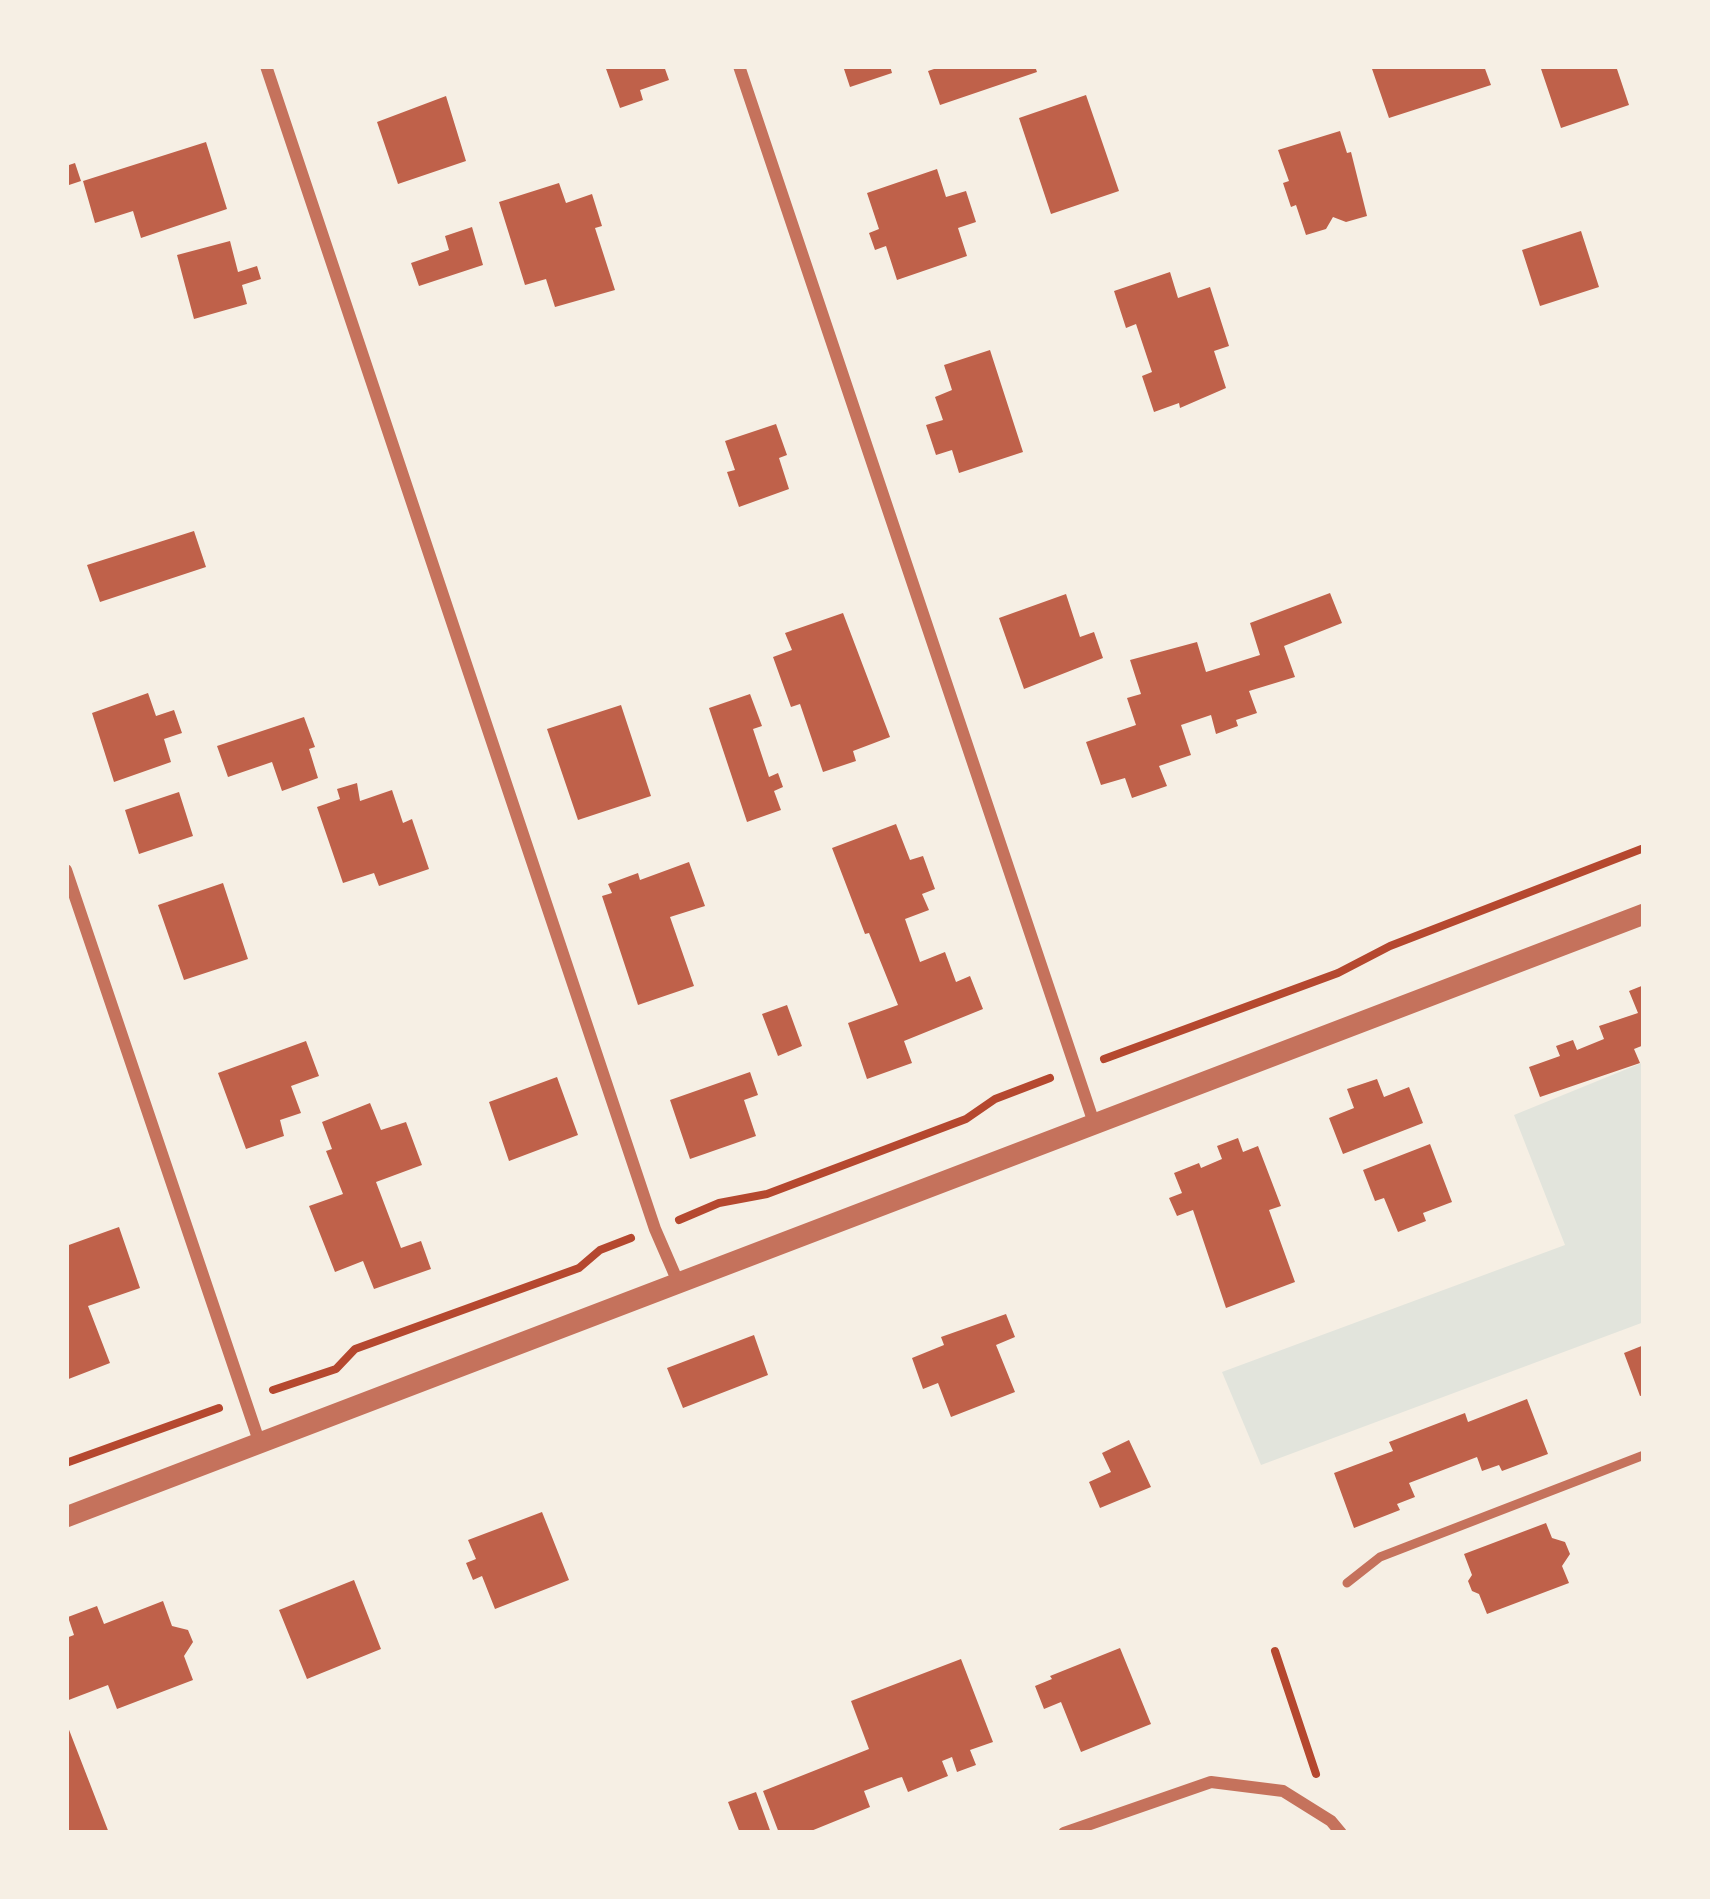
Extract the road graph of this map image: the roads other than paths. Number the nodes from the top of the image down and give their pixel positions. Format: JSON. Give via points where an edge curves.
{"nodes":[{"id":1,"x":266,"y":66,"type":"edge"},
{"id":2,"x":739,"y":66,"type":"edge"},
{"id":3,"x":66,"y":870,"type":"edge"},
{"id":4,"x":1644,"y":914,"type":"edge"},
{"id":5,"x":1094,"y":1123,"type":"junction"},
{"id":6,"x":677,"y":1282,"type":"junction"},
{"id":7,"x":261,"y":1445,"type":"junction"},
{"id":8,"x":1644,"y":1455,"type":"edge"},
{"id":9,"x":66,"y":1517,"type":"edge"},
{"id":10,"x":1347,"y":1583,"type":"dead end"},
{"id":11,"x":1064,"y":1833,"type":"edge"},
{"id":12,"x":1341,"y":1833,"type":"edge"}],
"edges":[{"from":1,"to":6,"type":"street"},
{"from":2,"to":5,"type":"street"},
{"from":3,"to":7,"type":"street"},
{"from":4,"to":5,"type":"street"},
{"from":5,"to":6,"type":"street"},
{"from":6,"to":7,"type":"street"},
{"from":7,"to":9,"type":"street"},
{"from":8,"to":10,"type":"lane","via":[[1380,1557]]},
{"from":11,"to":12,"type":"street","via":[[1211,1782],[1283,1791]]}]}
